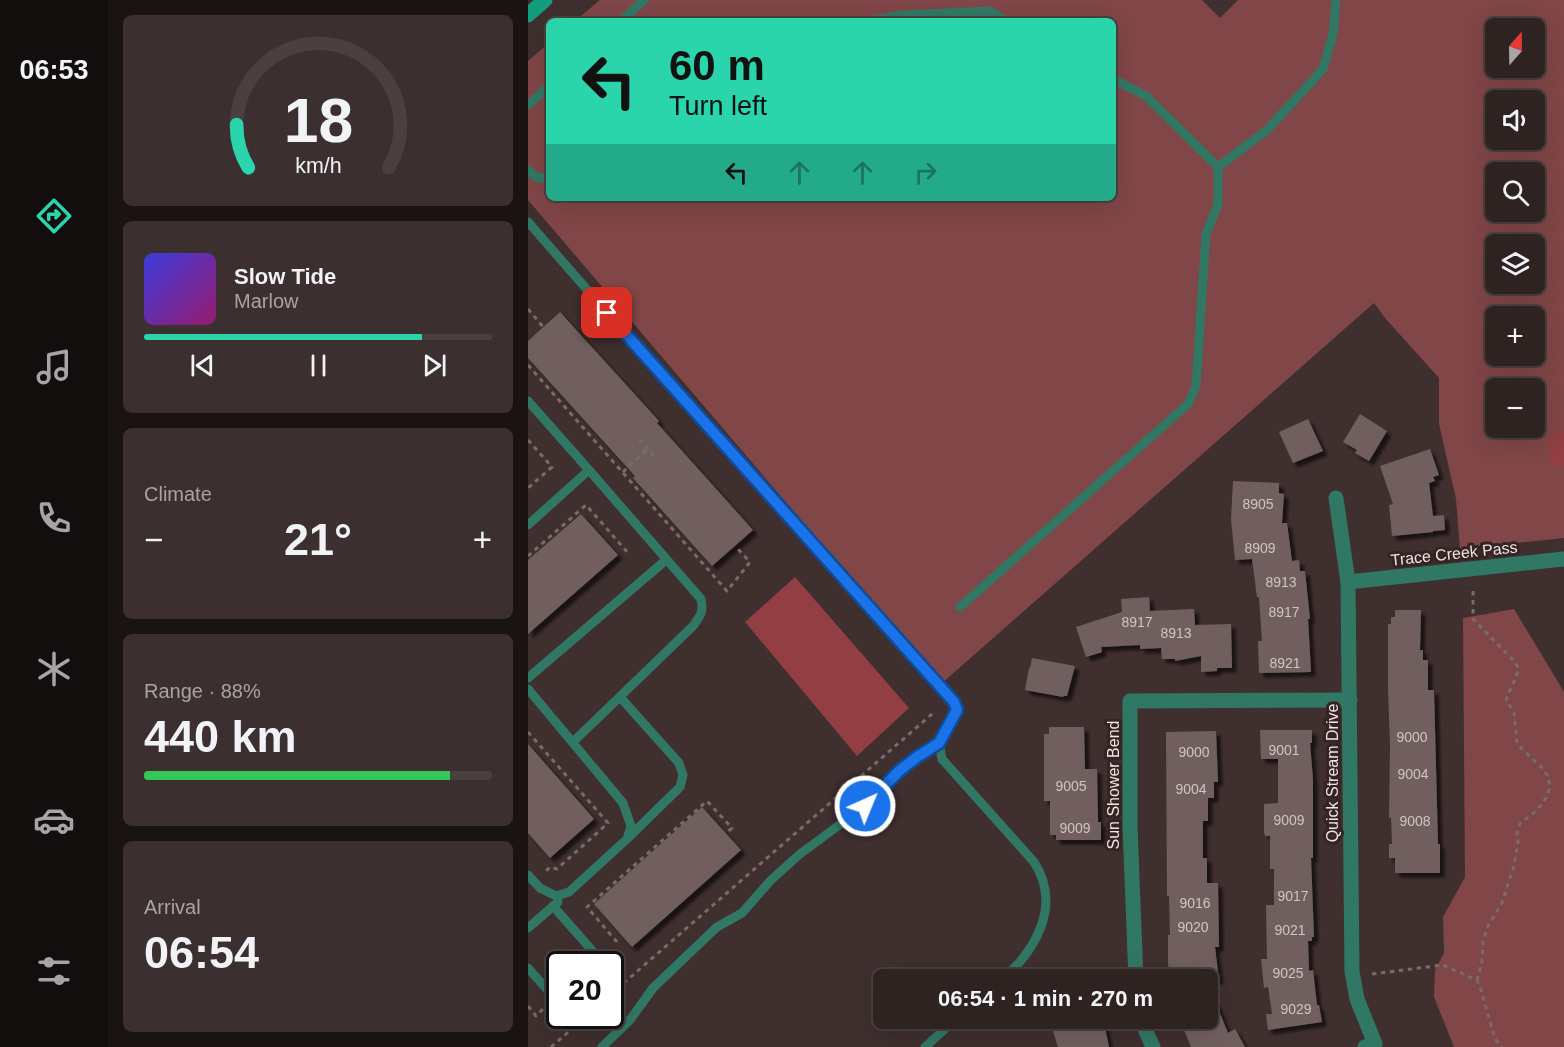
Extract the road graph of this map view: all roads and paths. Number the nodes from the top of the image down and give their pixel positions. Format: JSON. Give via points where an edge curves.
{"nodes":[{"id":1,"x":545,"y":0,"type":"edge"},
{"id":2,"x":644,"y":0,"type":"edge"},
{"id":3,"x":988,"y":0,"type":"edge"},
{"id":4,"x":1336,"y":0,"type":"edge"},
{"id":5,"x":990,"y":11,"type":"junction"},
{"id":6,"x":528,"y":15,"type":"edge"},
{"id":7,"x":624,"y":18,"type":"edge"},
{"id":8,"x":886,"y":18,"type":"edge"},
{"id":9,"x":1000,"y":18,"type":"edge"},
{"id":10,"x":1116,"y":81,"type":"edge"},
{"id":11,"x":546,"y":89,"type":"edge"},
{"id":12,"x":528,"y":105,"type":"edge"},
{"id":13,"x":1218,"y":167,"type":"junction"},
{"id":14,"x":528,"y":170,"type":"edge"},
{"id":15,"x":546,"y":179,"type":"edge"},
{"id":16,"x":528,"y":222,"type":"edge"},
{"id":17,"x":528,"y":309,"type":"edge"},
{"id":18,"x":543,"y":327,"type":"dead end"},
{"id":19,"x":528,"y":365,"type":"edge"},
{"id":20,"x":528,"y":401,"type":"edge"},
{"id":21,"x":639,"y":439,"type":"dead end"},
{"id":22,"x":528,"y":440,"type":"edge"},
{"id":23,"x":647,"y":449,"type":"junction"},
{"id":24,"x":656,"y":458,"type":"dead end"},
{"id":25,"x":589,"y":470,"type":"junction"},
{"id":26,"x":623,"y":472,"type":"junction"},
{"id":27,"x":528,"y":488,"type":"edge"},
{"id":28,"x":1336,"y":498,"type":"dead end"},
{"id":29,"x":528,"y":525,"type":"edge"},
{"id":30,"x":735,"y":546,"type":"dead end"},
{"id":31,"x":629,"y":554,"type":"dead end"},
{"id":32,"x":528,"y":556,"type":"edge"},
{"id":33,"x":1564,"y":559,"type":"edge"},
{"id":34,"x":666,"y":560,"type":"junction"},
{"id":35,"x":1348,"y":582,"type":"junction"},
{"id":36,"x":1473,"y":591,"type":"dead end"},
{"id":37,"x":960,"y":606,"type":"dead end"},
{"id":38,"x":528,"y":678,"type":"edge"},
{"id":39,"x":528,"y":689,"type":"edge"},
{"id":40,"x":620,"y":697,"type":"junction"},
{"id":41,"x":1350,"y":699,"type":"junction"},
{"id":42,"x":932,"y":714,"type":"dead end"},
{"id":43,"x":528,"y":732,"type":"edge"},
{"id":44,"x":573,"y":742,"type":"junction"},
{"id":45,"x":939,"y":743,"type":"junction"},
{"id":46,"x":726,"y":833,"type":"dead end"},
{"id":47,"x":627,"y":839,"type":"junction"},
{"id":48,"x":542,"y":874,"type":"dead end"},
{"id":49,"x":528,"y":875,"type":"edge"},
{"id":50,"x":569,"y":892,"type":"junction"},
{"id":51,"x":553,"y":906,"type":"junction"},
{"id":52,"x":528,"y":928,"type":"edge"},
{"id":53,"x":617,"y":942,"type":"dead end"},
{"id":54,"x":593,"y":951,"type":"edge"},
{"id":55,"x":528,"y":968,"type":"edge"},
{"id":56,"x":1014,"y":969,"type":"edge"},
{"id":57,"x":1136,"y":969,"type":"edge"},
{"id":58,"x":1372,"y":974,"type":"dead end"},
{"id":59,"x":1477,"y":980,"type":"junction"},
{"id":60,"x":624,"y":983,"type":"edge"},
{"id":61,"x":546,"y":988,"type":"edge"},
{"id":62,"x":546,"y":1006,"type":"dead end"},
{"id":63,"x":528,"y":1007,"type":"edge"},
{"id":64,"x":572,"y":1029,"type":"edge"},
{"id":65,"x":945,"y":1029,"type":"edge"},
{"id":66,"x":1145,"y":1029,"type":"edge"},
{"id":67,"x":1370,"y":1045,"type":"edge"},
{"id":68,"x":551,"y":1047,"type":"edge"},
{"id":69,"x":602,"y":1047,"type":"edge"},
{"id":70,"x":925,"y":1047,"type":"edge"},
{"id":71,"x":1154,"y":1047,"type":"edge"},
{"id":72,"x":1502,"y":1047,"type":"edge"}],
"edges":[{"from":1,"to":6,"type":"main road"},
{"from":2,"to":7,"type":"lane"},
{"from":3,"to":5,"type":"lane"},
{"from":4,"to":13,"type":"lane","via":[[1333,34],[1323,69],[1268,130]]},
{"from":5,"to":8,"type":"lane"},
{"from":5,"to":9,"type":"lane"},
{"from":10,"to":13,"type":"lane","via":[[1146,96]]},
{"from":11,"to":12,"type":"lane"},
{"from":13,"to":37,"type":"lane","via":[[1218,204],[1206,234],[1196,386],[1188,404]]},
{"from":14,"to":15,"type":"lane"},
{"from":16,"to":45,"type":"lane","via":[[954,702],[957,710]]},
{"from":17,"to":18,"type":"path"},
{"from":19,"to":26,"type":"path"},
{"from":20,"to":25,"type":"lane"},
{"from":21,"to":23,"type":"path"},
{"from":22,"to":27,"type":"path","via":[[552,467]]},
{"from":23,"to":24,"type":"path"},
{"from":23,"to":26,"type":"path"},
{"from":25,"to":29,"type":"lane"},
{"from":25,"to":34,"type":"lane"},
{"from":26,"to":30,"type":"path","via":[[727,591],[750,562]]},
{"from":28,"to":35,"type":"street","name":"Quick Stream Drive"},
{"from":31,"to":32,"type":"path","via":[[586,505]]},
{"from":33,"to":35,"type":"street","name":"Trace Creek Pass"},
{"from":34,"to":38,"type":"lane"},
{"from":34,"to":40,"type":"lane","via":[[701,599],[700,616]]},
{"from":35,"to":41,"type":"street","name":"Quick Stream Drive"},
{"from":36,"to":59,"type":"path","via":[[1473,619],[1519,669],[1506,700],[1514,712],[1517,744],[1540,766],[1550,787],[1537,810],[1520,824],[1514,866],[1502,903],[1483,941]]},
{"from":39,"to":44,"type":"lane"},
{"from":40,"to":44,"type":"lane"},
{"from":40,"to":47,"type":"lane","via":[[679,764],[683,775],[680,787]]},
{"from":41,"to":57,"type":"street","name":"Sun Shower Bend","via":[[1130,701]]},
{"from":41,"to":67,"type":"street","name":"Quick Stream Drive","via":[[1352,970]]},
{"from":42,"to":60,"type":"path"},
{"from":43,"to":48,"type":"path","via":[[608,823],[557,869],[550,867]]},
{"from":44,"to":47,"type":"lane","via":[[623,803],[631,826]]},
{"from":45,"to":56,"type":"lane","via":[[942,759],[1034,862],[1046,887],[1039,930]]},
{"from":45,"to":69,"type":"lane","via":[[899,771],[865,806],[800,854],[742,913],[717,927],[653,988],[630,1020]]},
{"from":46,"to":53,"type":"path","via":[[732,828],[707,801],[587,908]]},
{"from":47,"to":50,"type":"lane"},
{"from":49,"to":50,"type":"lane","via":[[540,888],[556,896]]},
{"from":50,"to":51,"type":"lane"},
{"from":51,"to":52,"type":"lane"},
{"from":51,"to":54,"type":"lane"},
{"from":55,"to":61,"type":"lane"},
{"from":58,"to":59,"type":"path","via":[[1443,965]]},
{"from":59,"to":72,"type":"path","via":[[1495,1039]]},
{"from":62,"to":63,"type":"path","via":[[536,1016]]},
{"from":64,"to":68,"type":"path"},
{"from":65,"to":70,"type":"lane"},
{"from":66,"to":71,"type":"street"}]}
